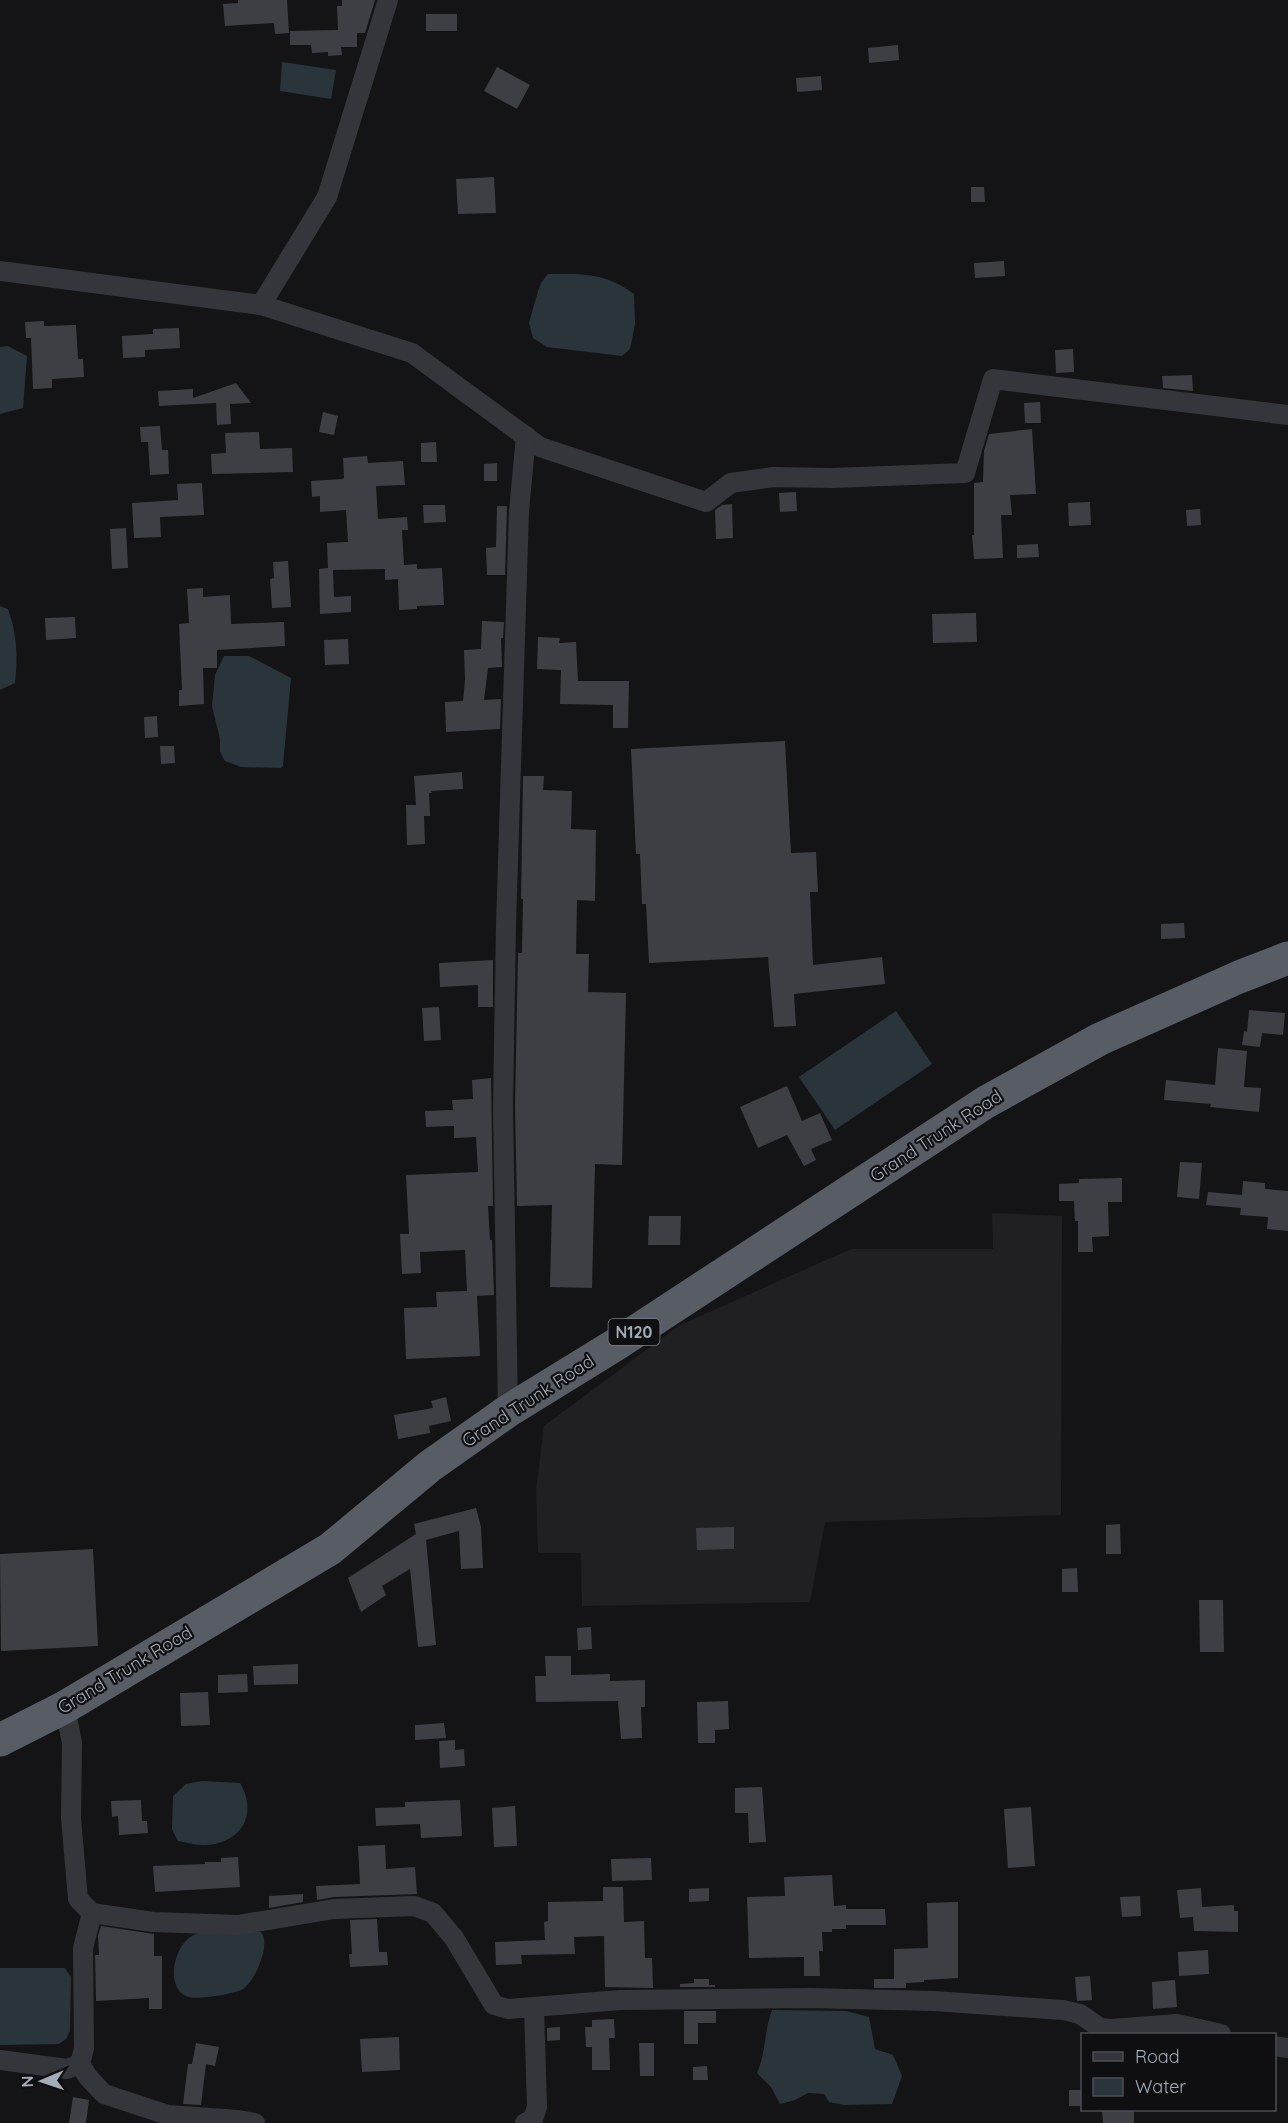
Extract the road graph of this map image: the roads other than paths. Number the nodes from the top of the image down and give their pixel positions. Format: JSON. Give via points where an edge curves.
{"nodes":[{"id":1,"x":388,"y":0,"type":"edge"},
{"id":2,"x":0,"y":270,"type":"edge"},
{"id":3,"x":261,"y":305,"type":"junction"},
{"id":4,"x":1288,"y":415,"type":"edge"},
{"id":5,"x":526,"y":436,"type":"junction"},
{"id":6,"x":1288,"y":958,"type":"edge"},
{"id":7,"x":508,"y":1411,"type":"junction"},
{"id":8,"x":65,"y":1707,"type":"junction"},
{"id":9,"x":0,"y":1740,"type":"edge"},
{"id":10,"x":92,"y":1913,"type":"junction"},
{"id":11,"x":534,"y":2007,"type":"junction"},
{"id":12,"x":1217,"y":2033,"type":"edge"},
{"id":13,"x":0,"y":2060,"type":"edge"},
{"id":14,"x":80,"y":2064,"type":"junction"},
{"id":15,"x":255,"y":2123,"type":"edge"},
{"id":16,"x":525,"y":2123,"type":"edge"}],
"edges":[{"from":1,"to":3,"type":"street","via":[[327,197]]},
{"from":2,"to":3,"type":"street"},
{"from":3,"to":5,"type":"street","via":[[412,353]]},
{"from":4,"to":5,"type":"street","via":[[993,379],[965,473],[774,477],[731,483],[706,502],[540,447]]},
{"from":5,"to":7,"type":"street","via":[[514,640],[505,993]]},
{"from":6,"to":7,"type":"highway","name":"Grand Trunk Road","number":"N120","via":[[1100,1039],[986,1102]]},
{"from":7,"to":8,"type":"highway","name":"Grand Trunk Road","number":"N120","via":[[430,1466],[330,1549]]},
{"from":8,"to":9,"type":"highway","name":"Grand Trunk Road","number":"N120"},
{"from":8,"to":10,"type":"street","via":[[72,1743],[71,1818],[78,1899]]},
{"from":10,"to":11,"type":"street","via":[[153,1922],[238,1925],[334,1909],[414,1906],[433,1913],[454,1938],[494,2005]]},
{"from":10,"to":14,"type":"street","via":[[83,1948],[84,2048]]},
{"from":11,"to":12,"type":"street","via":[[620,2000],[934,2001],[1063,2010],[1111,2030],[1177,2024]]},
{"from":11,"to":16,"type":"street","via":[[537,2107],[533,2119]]},
{"from":13,"to":14,"type":"street","via":[[67,2068]]},
{"from":14,"to":15,"type":"street","via":[[104,2094],[168,2115]]}]}
